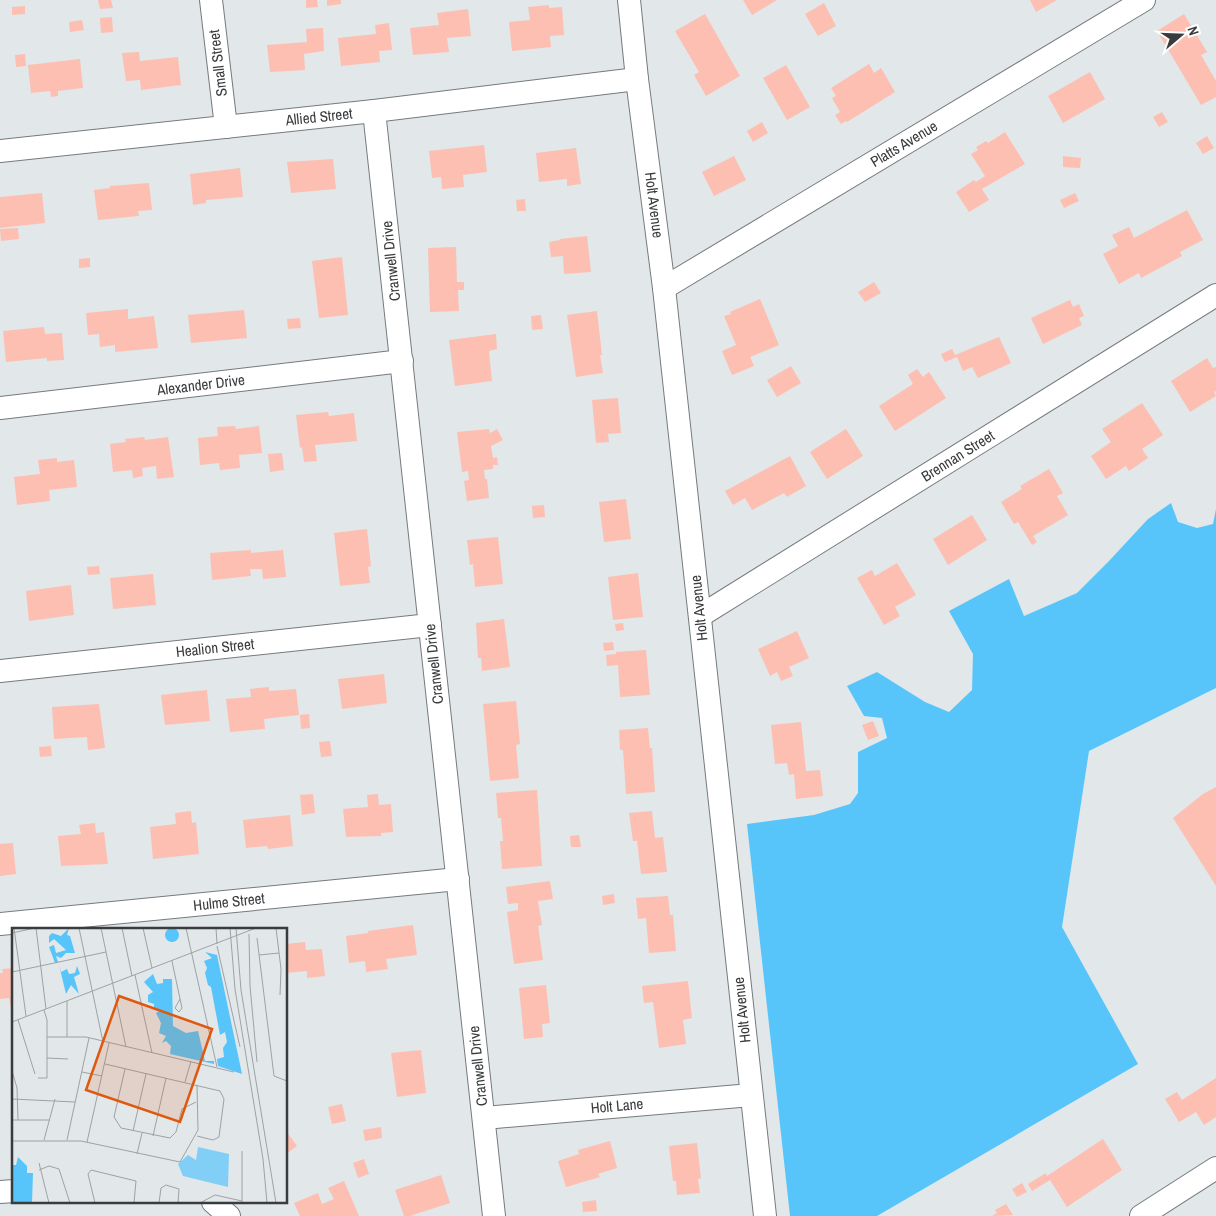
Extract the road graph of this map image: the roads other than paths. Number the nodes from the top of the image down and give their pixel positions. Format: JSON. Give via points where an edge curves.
{"nodes":[{"id":1,"x":211,"y":0,"type":"edge"},
{"id":2,"x":629,"y":0,"type":"edge"},
{"id":3,"x":1144,"y":0,"type":"edge"},
{"id":4,"x":637,"y":79,"type":"junction"},
{"id":5,"x":374,"y":111,"type":"junction"},
{"id":6,"x":226,"y":127,"type":"junction"},
{"id":7,"x":0,"y":151,"type":"edge"},
{"id":8,"x":664,"y":288,"type":"junction"},
{"id":9,"x":1216,"y":295,"type":"edge"},
{"id":10,"x":402,"y":361,"type":"junction"},
{"id":11,"x":0,"y":408,"type":"edge"},
{"id":12,"x":700,"y":616,"type":"junction"},
{"id":13,"x":430,"y":625,"type":"junction"},
{"id":14,"x":0,"y":671,"type":"edge"},
{"id":15,"x":458,"y":879,"type":"junction"},
{"id":16,"x":0,"y":924,"type":"edge"},
{"id":17,"x":751,"y":1095,"type":"junction"},
{"id":18,"x":484,"y":1118,"type":"junction"},
{"id":19,"x":1216,"y":1168,"type":"edge"},
{"id":20,"x":216,"y":1204,"type":"edge"},
{"id":21,"x":229,"y":1216,"type":"edge"},
{"id":22,"x":494,"y":1216,"type":"edge"},
{"id":23,"x":764,"y":1216,"type":"edge"},
{"id":24,"x":1141,"y":1216,"type":"edge"}],
"edges":[{"from":1,"to":6,"type":"street","name":"Small Street"},
{"from":2,"to":4,"type":"street","name":"Holt Avenue"},
{"from":3,"to":8,"type":"street","name":"Platts Avenue"},
{"from":4,"to":5,"type":"street","name":"Allied Street"},
{"from":4,"to":8,"type":"street","name":"Holt Avenue"},
{"from":5,"to":6,"type":"street","name":"Allied Street"},
{"from":5,"to":10,"type":"street","name":"Cranwell Drive"},
{"from":6,"to":7,"type":"street","name":"Allied Street"},
{"from":8,"to":12,"type":"street","name":"Holt Avenue"},
{"from":9,"to":12,"type":"street","name":"Brennan Street"},
{"from":10,"to":11,"type":"street","name":"Alexander Drive"},
{"from":10,"to":13,"type":"street","name":"Cranwell Drive"},
{"from":12,"to":17,"type":"street","name":"Holt Avenue"},
{"from":13,"to":14,"type":"street","name":"Healion Street"},
{"from":13,"to":15,"type":"street","name":"Cranwell Drive"},
{"from":15,"to":16,"type":"street","name":"Hulme Street"},
{"from":15,"to":18,"type":"street","name":"Cranwell Drive"},
{"from":17,"to":18,"type":"street","name":"Holt Lane"},
{"from":17,"to":23,"type":"street","name":"Holt Avenue"},
{"from":18,"to":22,"type":"street","name":"Cranwell Drive"},
{"from":19,"to":24,"type":"street"},
{"from":20,"to":21,"type":"street"}]}
